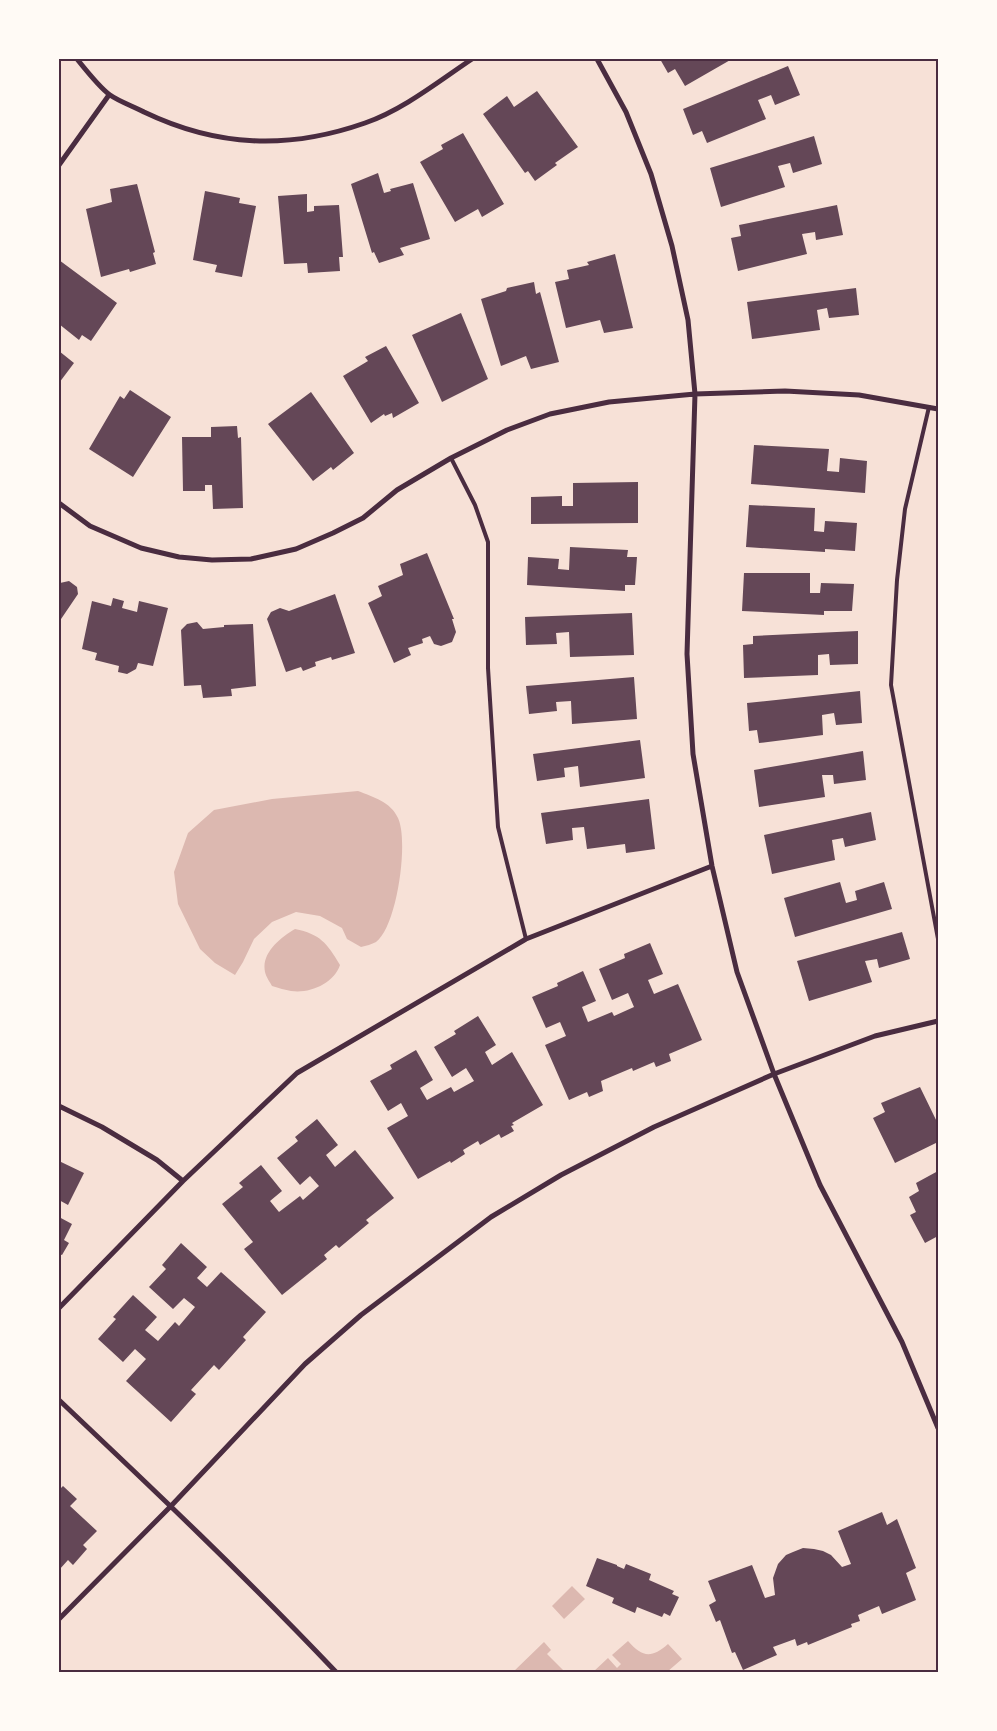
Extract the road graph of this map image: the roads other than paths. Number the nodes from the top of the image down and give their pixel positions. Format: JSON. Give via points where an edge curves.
{"nodes":[{"id":1,"x":77,"y":59,"type":"edge"},
{"id":2,"x":472,"y":59,"type":"edge"},
{"id":3,"x":597,"y":59,"type":"edge"},
{"id":4,"x":110,"y":95,"type":"junction"},
{"id":5,"x":59,"y":165,"type":"edge"},
{"id":6,"x":695,"y":394,"type":"junction"},
{"id":7,"x":929,"y":407,"type":"junction"},
{"id":8,"x":938,"y":409,"type":"edge"},
{"id":9,"x":451,"y":458,"type":"junction"},
{"id":10,"x":59,"y":503,"type":"edge"},
{"id":11,"x":712,"y":866,"type":"junction"},
{"id":12,"x":938,"y":939,"type":"edge"},
{"id":13,"x":526,"y":940,"type":"junction"},
{"id":14,"x":938,"y":1021,"type":"edge"},
{"id":15,"x":774,"y":1074,"type":"junction"},
{"id":16,"x":59,"y":1106,"type":"edge"},
{"id":17,"x":183,"y":1181,"type":"junction"},
{"id":18,"x":59,"y":1308,"type":"edge"},
{"id":19,"x":59,"y":1400,"type":"edge"},
{"id":20,"x":938,"y":1428,"type":"edge"},
{"id":21,"x":171,"y":1506,"type":"junction"},
{"id":22,"x":59,"y":1619,"type":"edge"},
{"id":23,"x":336,"y":1672,"type":"edge"}],
"edges":[{"from":1,"to":4,"type":"street"},
{"from":2,"to":4,"type":"street","via":[[405,103],[366,123],[316,137],[278,141],[207,135],[162,120]]},
{"from":3,"to":6,"type":"street","via":[[626,112],[651,174],[672,246],[688,320]]},
{"from":4,"to":5,"type":"street"},
{"from":6,"to":7,"type":"street","via":[[786,392],[859,395]]},
{"from":6,"to":9,"type":"street","via":[[609,402],[550,414],[507,430]]},
{"from":6,"to":11,"type":"street","via":[[687,654],[693,754]]},
{"from":7,"to":8,"type":"street"},
{"from":7,"to":12,"type":"lane","via":[[905,509],[891,686]]},
{"from":9,"to":10,"type":"street","via":[[398,490],[356,522],[296,549],[251,559],[179,557],[141,548],[90,526]]},
{"from":9,"to":13,"type":"lane","via":[[475,505],[488,542],[488,668],[498,827]]},
{"from":11,"to":13,"type":"street"},
{"from":11,"to":15,"type":"street","via":[[737,972]]},
{"from":13,"to":17,"type":"street","via":[[296,1073]]},
{"from":14,"to":15,"type":"street","via":[[875,1036]]},
{"from":15,"to":20,"type":"street","via":[[820,1185],[902,1342]]},
{"from":15,"to":21,"type":"street","via":[[654,1127],[561,1175],[491,1217],[361,1315],[305,1364]]},
{"from":16,"to":17,"type":"street","via":[[157,1160]]},
{"from":17,"to":18,"type":"street"},
{"from":19,"to":21,"type":"street"},
{"from":21,"to":22,"type":"street"},
{"from":21,"to":23,"type":"street"}]}
